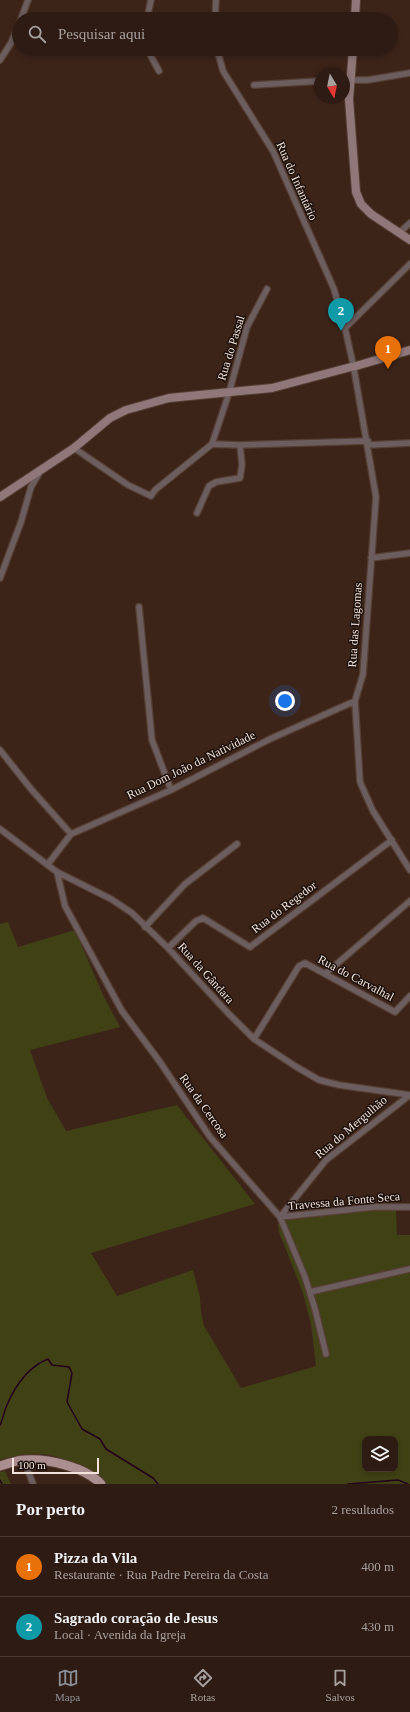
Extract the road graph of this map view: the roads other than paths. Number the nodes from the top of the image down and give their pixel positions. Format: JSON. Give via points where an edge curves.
{"nodes":[{"id":1,"x":28,"y":0,"type":"edge"},
{"id":2,"x":151,"y":0,"type":"edge"},
{"id":3,"x":216,"y":0,"type":"edge"},
{"id":4,"x":356,"y":0,"type":"edge"},
{"id":5,"x":24,"y":12,"type":"edge"},
{"id":6,"x":148,"y":12,"type":"edge"},
{"id":7,"x":215,"y":12,"type":"edge"},
{"id":8,"x":355,"y":12,"type":"edge"},
{"id":9,"x":12,"y":40,"type":"edge"},
{"id":10,"x":151,"y":56,"type":"edge"},
{"id":11,"x":219,"y":56,"type":"edge"},
{"id":12,"x":352,"y":56,"type":"edge"},
{"id":13,"x":0,"y":60,"type":"edge"},
{"id":14,"x":349,"y":68,"type":"edge"},
{"id":15,"x":159,"y":71,"type":"dead end"},
{"id":16,"x":410,"y":73,"type":"edge"},
{"id":17,"x":350,"y":80,"type":"edge"},
{"id":18,"x":314,"y":81,"type":"edge"},
{"id":19,"x":254,"y":86,"type":"dead end"},
{"id":20,"x":349,"y":104,"type":"edge"},
{"id":21,"x":410,"y":223,"type":"edge"},
{"id":22,"x":399,"y":233,"type":"junction"},
{"id":23,"x":410,"y":240,"type":"edge"},
{"id":24,"x":410,"y":264,"type":"edge"},
{"id":25,"x":266,"y":289,"type":"dead end"},
{"id":26,"x":346,"y":328,"type":"junction"},
{"id":27,"x":410,"y":350,"type":"edge"},
{"id":28,"x":354,"y":366,"type":"junction"},
{"id":29,"x":229,"y":393,"type":"junction"},
{"id":30,"x":368,"y":443,"type":"junction"},
{"id":31,"x":410,"y":443,"type":"edge"},
{"id":32,"x":212,"y":444,"type":"junction"},
{"id":33,"x":240,"y":444,"type":"junction"},
{"id":34,"x":74,"y":448,"type":"junction"},
{"id":35,"x":40,"y":472,"type":"junction"},
{"id":36,"x":0,"y":497,"type":"edge"},
{"id":37,"x":197,"y":513,"type":"dead end"},
{"id":38,"x":410,"y":553,"type":"edge"},
{"id":39,"x":371,"y":558,"type":"junction"},
{"id":40,"x":0,"y":578,"type":"edge"},
{"id":41,"x":139,"y":607,"type":"dead end"},
{"id":42,"x":355,"y":701,"type":"junction"},
{"id":43,"x":0,"y":750,"type":"edge"},
{"id":44,"x":171,"y":790,"type":"junction"},
{"id":45,"x":0,"y":829,"type":"edge"},
{"id":46,"x":71,"y":834,"type":"junction"},
{"id":47,"x":392,"y":840,"type":"junction"},
{"id":48,"x":237,"y":844,"type":"dead end"},
{"id":49,"x":48,"y":864,"type":"junction"},
{"id":50,"x":410,"y":870,"type":"edge"},
{"id":51,"x":57,"y":872,"type":"junction"},
{"id":52,"x":410,"y":901,"type":"edge"},
{"id":53,"x":145,"y":927,"type":"junction"},
{"id":54,"x":168,"y":948,"type":"junction"},
{"id":55,"x":324,"y":974,"type":"junction"},
{"id":56,"x":409,"y":998,"type":"edge"},
{"id":57,"x":254,"y":1039,"type":"junction"},
{"id":58,"x":410,"y":1095,"type":"edge"},
{"id":59,"x":410,"y":1207,"type":"edge"},
{"id":60,"x":280,"y":1217,"type":"junction"},
{"id":61,"x":410,"y":1270,"type":"edge"},
{"id":62,"x":310,"y":1292,"type":"junction"},
{"id":63,"x":326,"y":1354,"type":"dead end"},
{"id":64,"x":24,"y":1460,"type":"junction"},
{"id":65,"x":0,"y":1466,"type":"edge"},
{"id":66,"x":33,"y":1484,"type":"edge"},
{"id":67,"x":101,"y":1484,"type":"edge"}],
"edges":[{"from":1,"to":5,"type":"street"},
{"from":2,"to":6,"type":"street"},
{"from":3,"to":7,"type":"street"},
{"from":4,"to":8,"type":"street"},
{"from":9,"to":13,"type":"street"},
{"from":10,"to":15,"type":"street"},
{"from":11,"to":26,"type":"street","name":"Rua do Infantário","via":[[224,71],[273,151],[334,288]]},
{"from":12,"to":14,"type":"street"},
{"from":16,"to":17,"type":"street","via":[[368,80]]},
{"from":18,"to":19,"type":"street"},
{"from":20,"to":22,"type":"street","via":[[356,192],[361,204],[370,214]]},
{"from":21,"to":22,"type":"street"},
{"from":22,"to":23,"type":"street"},
{"from":24,"to":26,"type":"street"},
{"from":25,"to":29,"type":"street","name":"Rua do Passal","via":[[247,327]]},
{"from":26,"to":28,"type":"street","name":"Rua do Infantário"},
{"from":27,"to":28,"type":"street"},
{"from":28,"to":29,"type":"street","via":[[272,388]]},
{"from":28,"to":30,"type":"street","name":"Rua das Lagomas"},
{"from":29,"to":32,"type":"street","name":"Rua do Passal"},
{"from":29,"to":34,"type":"street","via":[[169,398],[126,410],[110,418]]},
{"from":30,"to":31,"type":"street"},
{"from":30,"to":33,"type":"street"},
{"from":30,"to":39,"type":"street","name":"Rua das Lagomas","via":[[376,497]]},
{"from":32,"to":33,"type":"street"},
{"from":32,"to":34,"type":"street","via":[[151,496],[128,485]]},
{"from":33,"to":37,"type":"street","via":[[240,478],[216,482],[209,486]]},
{"from":34,"to":35,"type":"street"},
{"from":35,"to":36,"type":"street"},
{"from":35,"to":40,"type":"street","via":[[31,487]]},
{"from":38,"to":39,"type":"street"},
{"from":39,"to":42,"type":"street","name":"Rua das Lagomas","via":[[363,674]]},
{"from":41,"to":44,"type":"street","via":[[152,740]]},
{"from":42,"to":44,"type":"street","name":"Rua Dom João da Natividade","via":[[270,739]]},
{"from":42,"to":47,"type":"street","name":"Rua das Lagomas","via":[[360,782],[373,811]]},
{"from":43,"to":46,"type":"street"},
{"from":44,"to":46,"type":"street","name":"Rua Dom João da Natividade"},
{"from":45,"to":49,"type":"street","name":"Rua da Gândara"},
{"from":46,"to":49,"type":"street","name":"Rua Dom João da Natividade"},
{"from":47,"to":50,"type":"street","name":"Rua das Lagomas"},
{"from":47,"to":54,"type":"street","name":"Rua do Regedor","via":[[250,946],[203,918],[196,921]]},
{"from":48,"to":53,"type":"street","via":[[185,884]]},
{"from":49,"to":51,"type":"street","name":"Rua da Gândara"},
{"from":51,"to":53,"type":"street","name":"Rua da Gândara","via":[[111,899],[132,913]]},
{"from":51,"to":60,"type":"street","name":"Rua da Cercosa","via":[[65,906],[122,1011],[210,1137]]},
{"from":52,"to":55,"type":"street"},
{"from":53,"to":54,"type":"street","name":"Rua da Gândara"},
{"from":54,"to":57,"type":"street","name":"Rua da Gândara"},
{"from":55,"to":56,"type":"street","name":"Rua do Carvalhal","via":[[395,1012]]},
{"from":55,"to":57,"type":"street","name":"Rua do Carvalhal","via":[[305,963],[299,966]]},
{"from":57,"to":58,"type":"street","name":"Rua da Gândara","via":[[319,1080],[362,1090]]},
{"from":58,"to":60,"type":"street","name":"Rua do Mergulhão","via":[[326,1160]]},
{"from":59,"to":60,"type":"street","name":"Travessa da Fonte Seca","via":[[374,1207]]},
{"from":60,"to":62,"type":"street","name":"Rua da Cercosa"},
{"from":61,"to":62,"type":"street"},
{"from":62,"to":63,"type":"street","name":"Rua da Cercosa"},
{"from":64,"to":65,"type":"main road"},
{"from":64,"to":66,"type":"street"},
{"from":64,"to":67,"type":"main road","via":[[51,1462],[73,1468]]}]}
